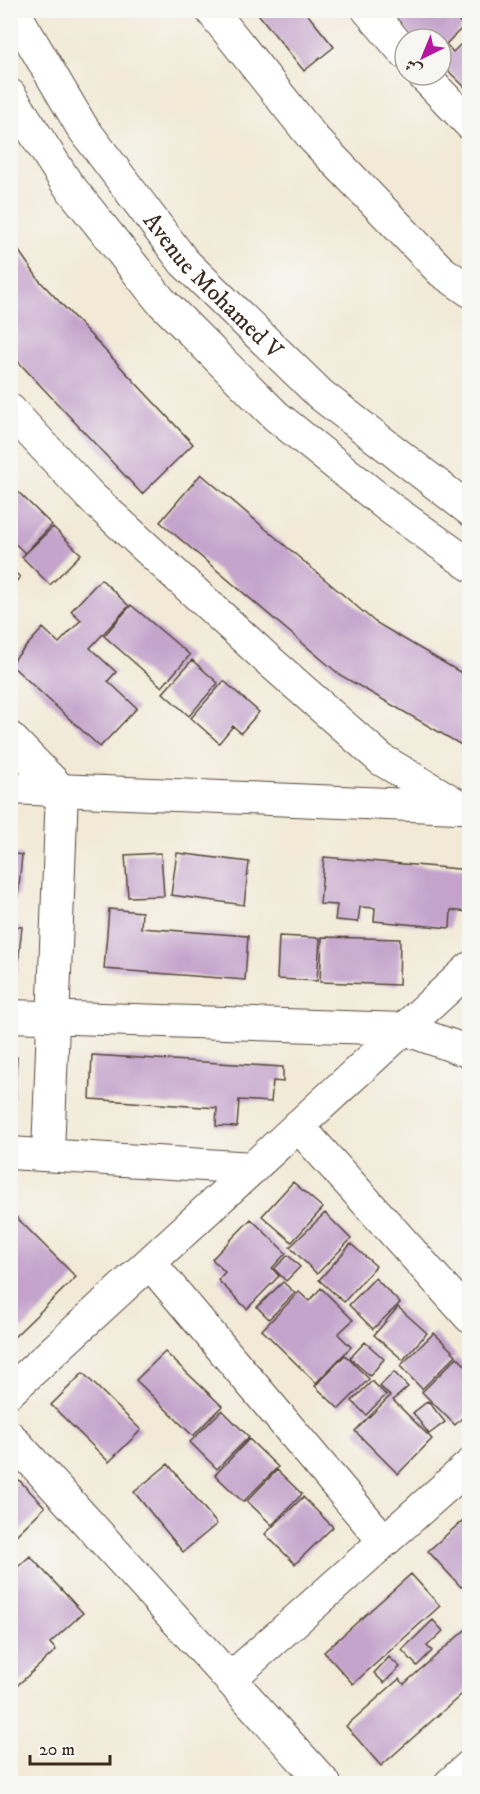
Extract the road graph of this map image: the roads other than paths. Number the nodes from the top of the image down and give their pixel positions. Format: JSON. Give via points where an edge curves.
{"nodes":[{"id":1,"x":13,"y":10,"type":"edge"},
{"id":2,"x":212,"y":10,"type":"edge"},
{"id":3,"x":368,"y":10,"type":"edge"},
{"id":4,"x":393,"y":39,"type":"edge"},
{"id":5,"x":435,"y":87,"type":"edge"},
{"id":6,"x":10,"y":96,"type":"edge"},
{"id":7,"x":470,"y":124,"type":"edge"},
{"id":8,"x":470,"y":291,"type":"edge"},
{"id":9,"x":10,"y":410,"type":"edge"},
{"id":10,"x":470,"y":510,"type":"edge"},
{"id":11,"x":470,"y":565,"type":"edge"},
{"id":12,"x":10,"y":738,"type":"edge"},
{"id":13,"x":10,"y":788,"type":"edge"},
{"id":14,"x":62,"y":791,"type":"junction"},
{"id":15,"x":465,"y":807,"type":"edge"},
{"id":16,"x":470,"y":969,"type":"edge"},
{"id":17,"x":10,"y":1016,"type":"edge"},
{"id":18,"x":53,"y":1017,"type":"junction"},
{"id":19,"x":404,"y":1029,"type":"junction"},
{"id":20,"x":470,"y":1052,"type":"edge"},
{"id":21,"x":298,"y":1126,"type":"junction"},
{"id":22,"x":10,"y":1153,"type":"edge"},
{"id":23,"x":48,"y":1153,"type":"junction"},
{"id":24,"x":253,"y":1168,"type":"junction"},
{"id":25,"x":150,"y":1263,"type":"junction"},
{"id":26,"x":470,"y":1317,"type":"edge"},
{"id":27,"x":10,"y":1391,"type":"edge"},
{"id":28,"x":10,"y":1437,"type":"edge"},
{"id":29,"x":470,"y":1465,"type":"edge"},
{"id":30,"x":384,"y":1541,"type":"junction"},
{"id":31,"x":231,"y":1678,"type":"junction"},
{"id":32,"x":470,"y":1766,"type":"edge"},
{"id":33,"x":325,"y":1784,"type":"edge"},
{"id":34,"x":450,"y":1784,"type":"edge"}],
"edges":[{"from":1,"to":10,"type":"street","name":"Avenue Mohamed V","via":[[82,127],[184,262],[321,395]]},
{"from":2,"to":8,"type":"street","via":[[314,139],[441,271]]},
{"from":3,"to":4,"type":"street"},
{"from":5,"to":7,"type":"street"},
{"from":6,"to":11,"type":"street","name":"Avenue Mohamed V","via":[[66,182],[160,300],[276,416],[390,508]]},
{"from":9,"to":15,"type":"street","via":[[90,496],[382,760]]},
{"from":12,"to":14,"type":"street"},
{"from":13,"to":14,"type":"street"},
{"from":14,"to":15,"type":"street"},
{"from":14,"to":18,"type":"street"},
{"from":16,"to":19,"type":"street"},
{"from":17,"to":18,"type":"street"},
{"from":18,"to":19,"type":"street"},
{"from":18,"to":23,"type":"street"},
{"from":19,"to":20,"type":"street"},
{"from":19,"to":21,"type":"street"},
{"from":21,"to":24,"type":"street"},
{"from":21,"to":26,"type":"street"},
{"from":22,"to":23,"type":"street"},
{"from":23,"to":24,"type":"street"},
{"from":24,"to":25,"type":"street"},
{"from":25,"to":27,"type":"street"},
{"from":25,"to":30,"type":"street"},
{"from":28,"to":31,"type":"street"},
{"from":29,"to":30,"type":"street"},
{"from":30,"to":31,"type":"street"},
{"from":31,"to":33,"type":"street"},
{"from":32,"to":34,"type":"street"}]}
